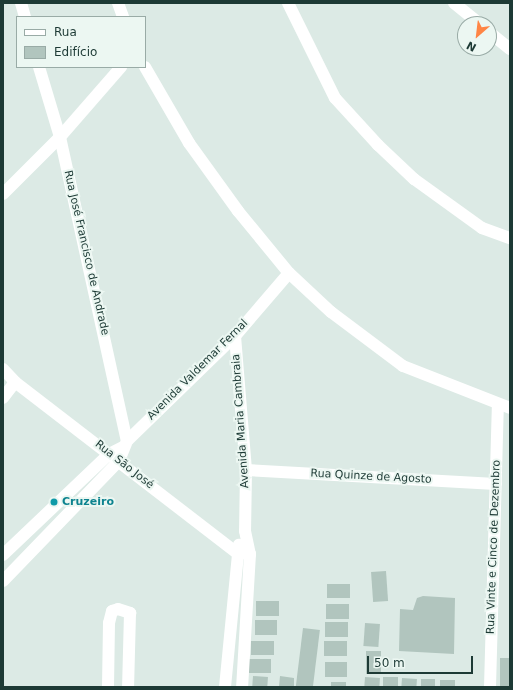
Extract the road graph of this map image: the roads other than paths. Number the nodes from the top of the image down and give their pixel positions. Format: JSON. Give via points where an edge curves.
{"nodes":[{"id":1,"x":21,"y":3,"type":"edge"},
{"id":2,"x":118,"y":3,"type":"edge"},
{"id":3,"x":288,"y":3,"type":"edge"},
{"id":4,"x":454,"y":3,"type":"edge"},
{"id":5,"x":24,"y":16,"type":"edge"},
{"id":6,"x":123,"y":16,"type":"edge"},
{"id":7,"x":470,"y":16,"type":"edge"},
{"id":8,"x":497,"y":38,"type":"edge"},
{"id":9,"x":510,"y":49,"type":"edge"},
{"id":10,"x":39,"y":68,"type":"edge"},
{"id":11,"x":120,"y":68,"type":"edge"},
{"id":12,"x":146,"y":68,"type":"edge"},
{"id":13,"x":60,"y":137,"type":"junction"},
{"id":14,"x":3,"y":194,"type":"edge"},
{"id":15,"x":510,"y":238,"type":"edge"},
{"id":16,"x":289,"y":273,"type":"junction"},
{"id":17,"x":235,"y":336,"type":"junction"},
{"id":18,"x":3,"y":369,"type":"edge"},
{"id":19,"x":15,"y":382,"type":"junction"},
{"id":20,"x":3,"y":398,"type":"edge"},
{"id":21,"x":504,"y":407,"type":"edge"},
{"id":22,"x":125,"y":444,"type":"junction"},
{"id":23,"x":109,"y":454,"type":"junction"},
{"id":24,"x":119,"y":461,"type":"junction"},
{"id":25,"x":246,"y":470,"type":"junction"},
{"id":26,"x":496,"y":484,"type":"junction"},
{"id":27,"x":245,"y":531,"type":"junction"},
{"id":28,"x":236,"y":552,"type":"junction"},
{"id":29,"x":250,"y":554,"type":"junction"},
{"id":30,"x":3,"y":555,"type":"edge"},
{"id":31,"x":3,"y":581,"type":"edge"},
{"id":32,"x":108,"y":687,"type":"edge"},
{"id":33,"x":128,"y":687,"type":"edge"},
{"id":34,"x":225,"y":687,"type":"edge"},
{"id":35,"x":242,"y":687,"type":"edge"},
{"id":36,"x":490,"y":687,"type":"edge"}],
"edges":[{"from":1,"to":5,"type":"street"},
{"from":2,"to":6,"type":"street"},
{"from":3,"to":15,"type":"street","via":[[335,98],[378,145],[414,179],[482,228]]},
{"from":4,"to":7,"type":"street"},
{"from":8,"to":9,"type":"street"},
{"from":10,"to":13,"type":"street","name":"Rua José Francisco de Andrade"},
{"from":11,"to":13,"type":"street"},
{"from":12,"to":16,"type":"street","via":[[194,149],[238,211]]},
{"from":13,"to":14,"type":"street"},
{"from":13,"to":22,"type":"street","name":"Rua José Francisco de Andrade"},
{"from":16,"to":17,"type":"street","name":"Avenida Valdemar Fernal"},
{"from":16,"to":21,"type":"street","via":[[331,312],[403,366]]},
{"from":17,"to":22,"type":"street","name":"Avenida Valdemar Fernal"},
{"from":17,"to":25,"type":"street","name":"Avenida Maria Cambraia"},
{"from":18,"to":19,"type":"street","name":"Rua São José"},
{"from":19,"to":20,"type":"street"},
{"from":19,"to":23,"type":"street","name":"Rua São José"},
{"from":21,"to":26,"type":"street","name":"Rua Vinte e Cinco de Dezembro"},
{"from":22,"to":23,"type":"street","name":"Avenida Valdemar Fernal"},
{"from":22,"to":24,"type":"street","name":"Avenida Valdemar Fernal"},
{"from":23,"to":24,"type":"street","name":"Rua São José"},
{"from":23,"to":30,"type":"street","name":"Avenida Valdemar Fernal"},
{"from":24,"to":28,"type":"street","name":"Rua São José"},
{"from":24,"to":31,"type":"street","name":"Avenida Valdemar Fernal"},
{"from":25,"to":26,"type":"street","name":"Rua Quinze de Agosto"},
{"from":25,"to":27,"type":"street","name":"Avenida Maria Cambraia"},
{"from":26,"to":36,"type":"street","name":"Rua Vinte e Cinco de Dezembro"},
{"from":27,"to":28,"type":"street","name":"Avenida Maria Cambraia"},
{"from":27,"to":29,"type":"street","name":"Avenida Maria Cambraia"},
{"from":28,"to":29,"type":"street","name":"Rua São José"},
{"from":28,"to":34,"type":"street","name":"Avenida Maria Cambraia"},
{"from":29,"to":35,"type":"street","name":"Avenida Maria Cambraia"},
{"from":32,"to":33,"type":"street","via":[[109,623],[112,611],[118,609],[130,613]]}]}
